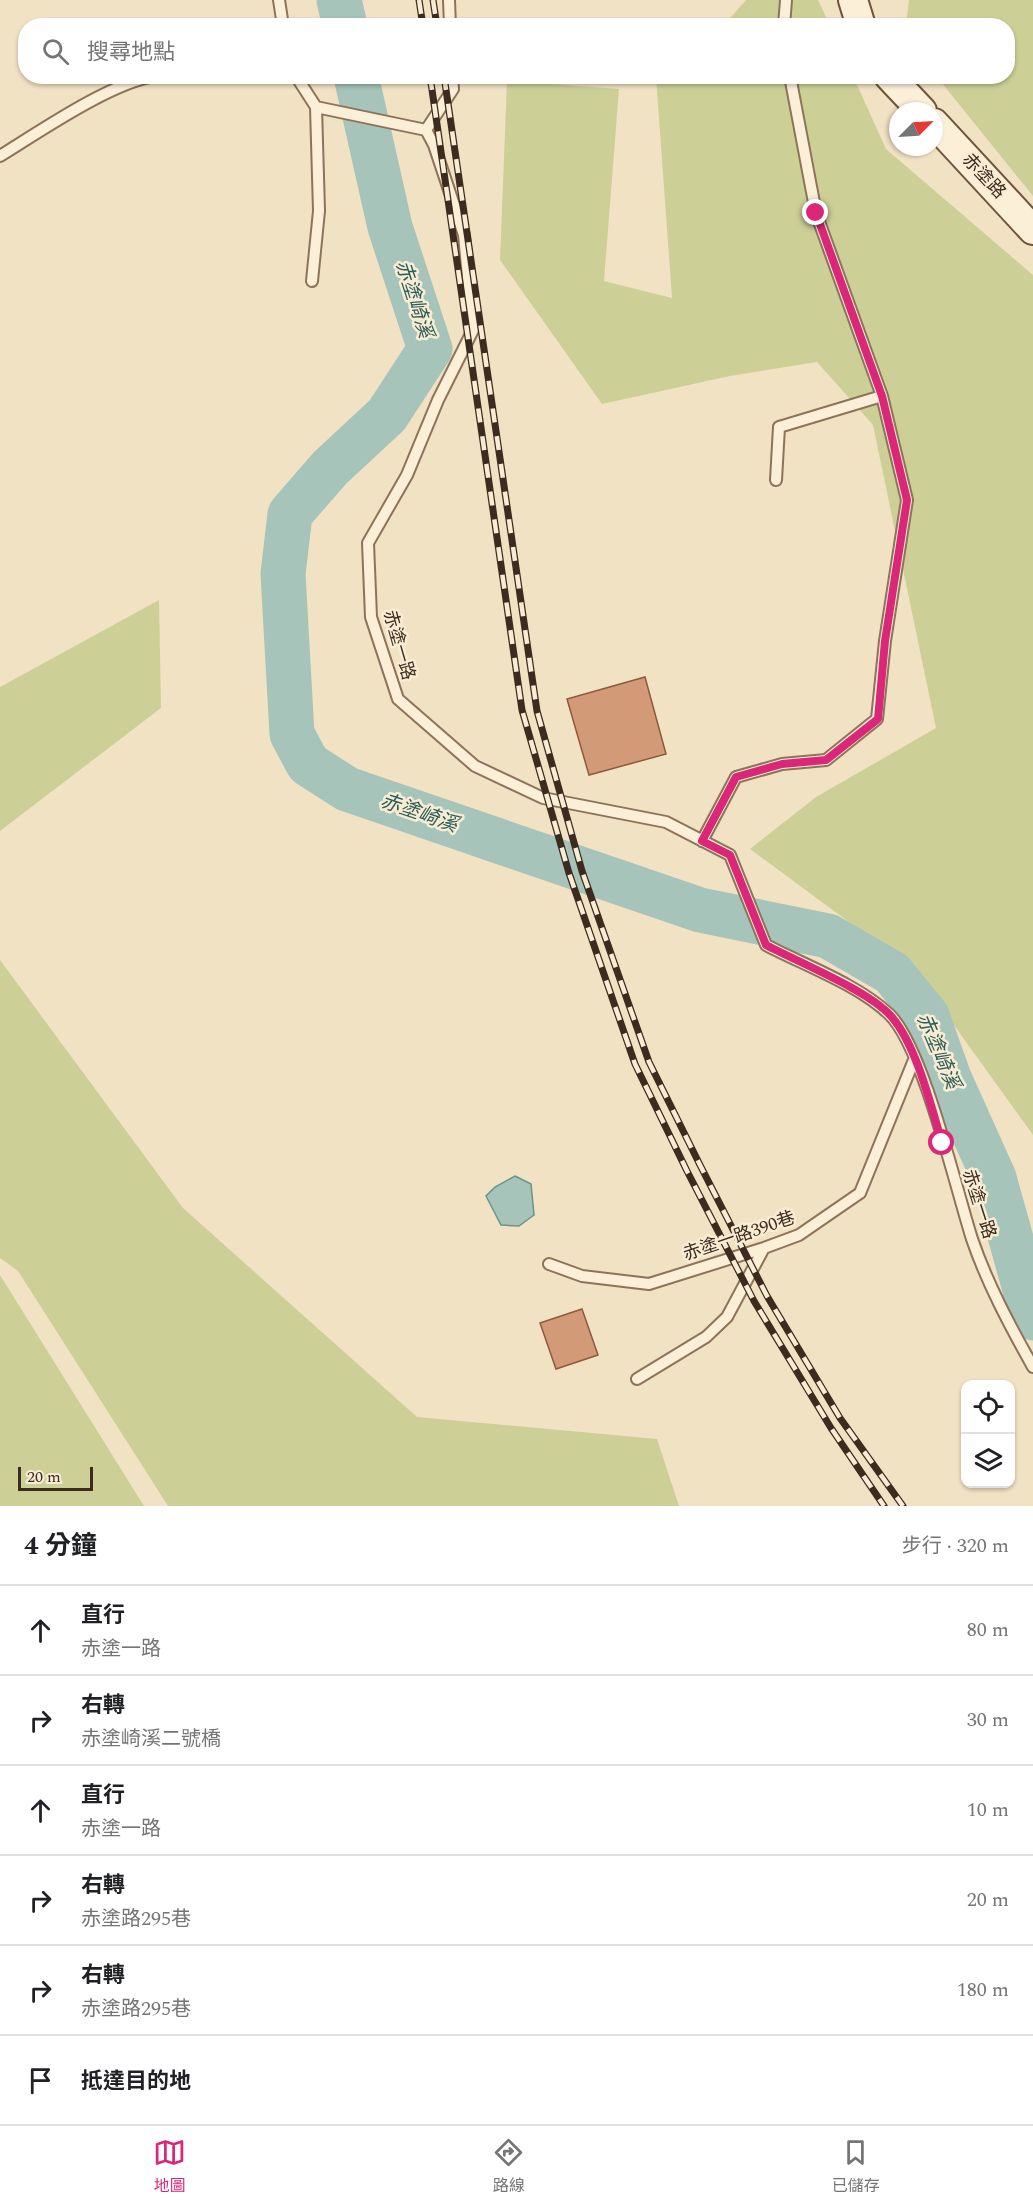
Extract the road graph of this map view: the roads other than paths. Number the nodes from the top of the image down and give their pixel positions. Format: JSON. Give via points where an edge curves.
{"nodes":[{"id":1,"x":279,"y":0,"type":"edge"},
{"id":2,"x":449,"y":0,"type":"edge"},
{"id":3,"x":786,"y":0,"type":"edge"},
{"id":4,"x":853,"y":0,"type":"edge"},
{"id":5,"x":282,"y":18,"type":"edge"},
{"id":6,"x":450,"y":18,"type":"edge"},
{"id":7,"x":785,"y":18,"type":"edge"},
{"id":8,"x":859,"y":18,"type":"edge"},
{"id":9,"x":127,"y":84,"type":"edge"},
{"id":10,"x":301,"y":84,"type":"edge"},
{"id":11,"x":453,"y":84,"type":"edge"},
{"id":12,"x":792,"y":84,"type":"edge"},
{"id":13,"x":897,"y":84,"type":"edge"},
{"id":14,"x":914,"y":102,"type":"edge"},
{"id":15,"x":316,"y":107,"type":"junction"},
{"id":16,"x":426,"y":130,"type":"junction"},
{"id":17,"x":943,"y":133,"type":"edge"},
{"id":18,"x":0,"y":156,"type":"edge"},
{"id":19,"x":1033,"y":230,"type":"edge"},
{"id":20,"x":312,"y":281,"type":"dead end"},
{"id":21,"x":882,"y":396,"type":"junction"},
{"id":22,"x":776,"y":480,"type":"dead end"},
{"id":23,"x":702,"y":841,"type":"junction"},
{"id":24,"x":914,"y":1060,"type":"junction"},
{"id":25,"x":764,"y":1248,"type":"junction"},
{"id":26,"x":549,"y":1264,"type":"dead end"},
{"id":27,"x":1033,"y":1367,"type":"edge"},
{"id":28,"x":637,"y":1379,"type":"dead end"}],
"edges":[{"from":1,"to":5,"type":"lane"},
{"from":2,"to":6,"type":"lane"},
{"from":3,"to":7,"type":"lane"},
{"from":4,"to":8,"type":"street"},
{"from":9,"to":18,"type":"lane"},
{"from":10,"to":15,"type":"lane"},
{"from":11,"to":16,"type":"lane"},
{"from":12,"to":21,"type":"lane","via":[[816,213]]},
{"from":13,"to":14,"type":"street"},
{"from":15,"to":16,"type":"lane"},
{"from":15,"to":20,"type":"lane","via":[[319,211]]},
{"from":16,"to":23,"type":"lane","name":"赤塗一路","via":[[464,235],[473,330],[407,475],[368,543],[371,616],[398,699],[475,766],[494,776],[543,798],[666,822]]},
{"from":17,"to":19,"type":"street","name":"赤塗路"},
{"from":21,"to":22,"type":"lane","via":[[779,427]]},
{"from":21,"to":23,"type":"lane","via":[[907,500],[885,641],[878,719],[826,760],[782,764],[736,777]]},
{"from":23,"to":24,"type":"lane","name":"赤塗一路","via":[[730,855],[766,945],[869,998],[891,1015]]},
{"from":24,"to":25,"type":"lane","name":"赤塗一路390巷","via":[[860,1193],[799,1235]]},
{"from":24,"to":27,"type":"lane","name":"赤塗一路","via":[[973,1242],[1010,1327]]},
{"from":25,"to":26,"type":"lane","name":"赤塗一路390巷","via":[[649,1284],[582,1276]]},
{"from":25,"to":28,"type":"lane","via":[[727,1317],[706,1336]]}]}
